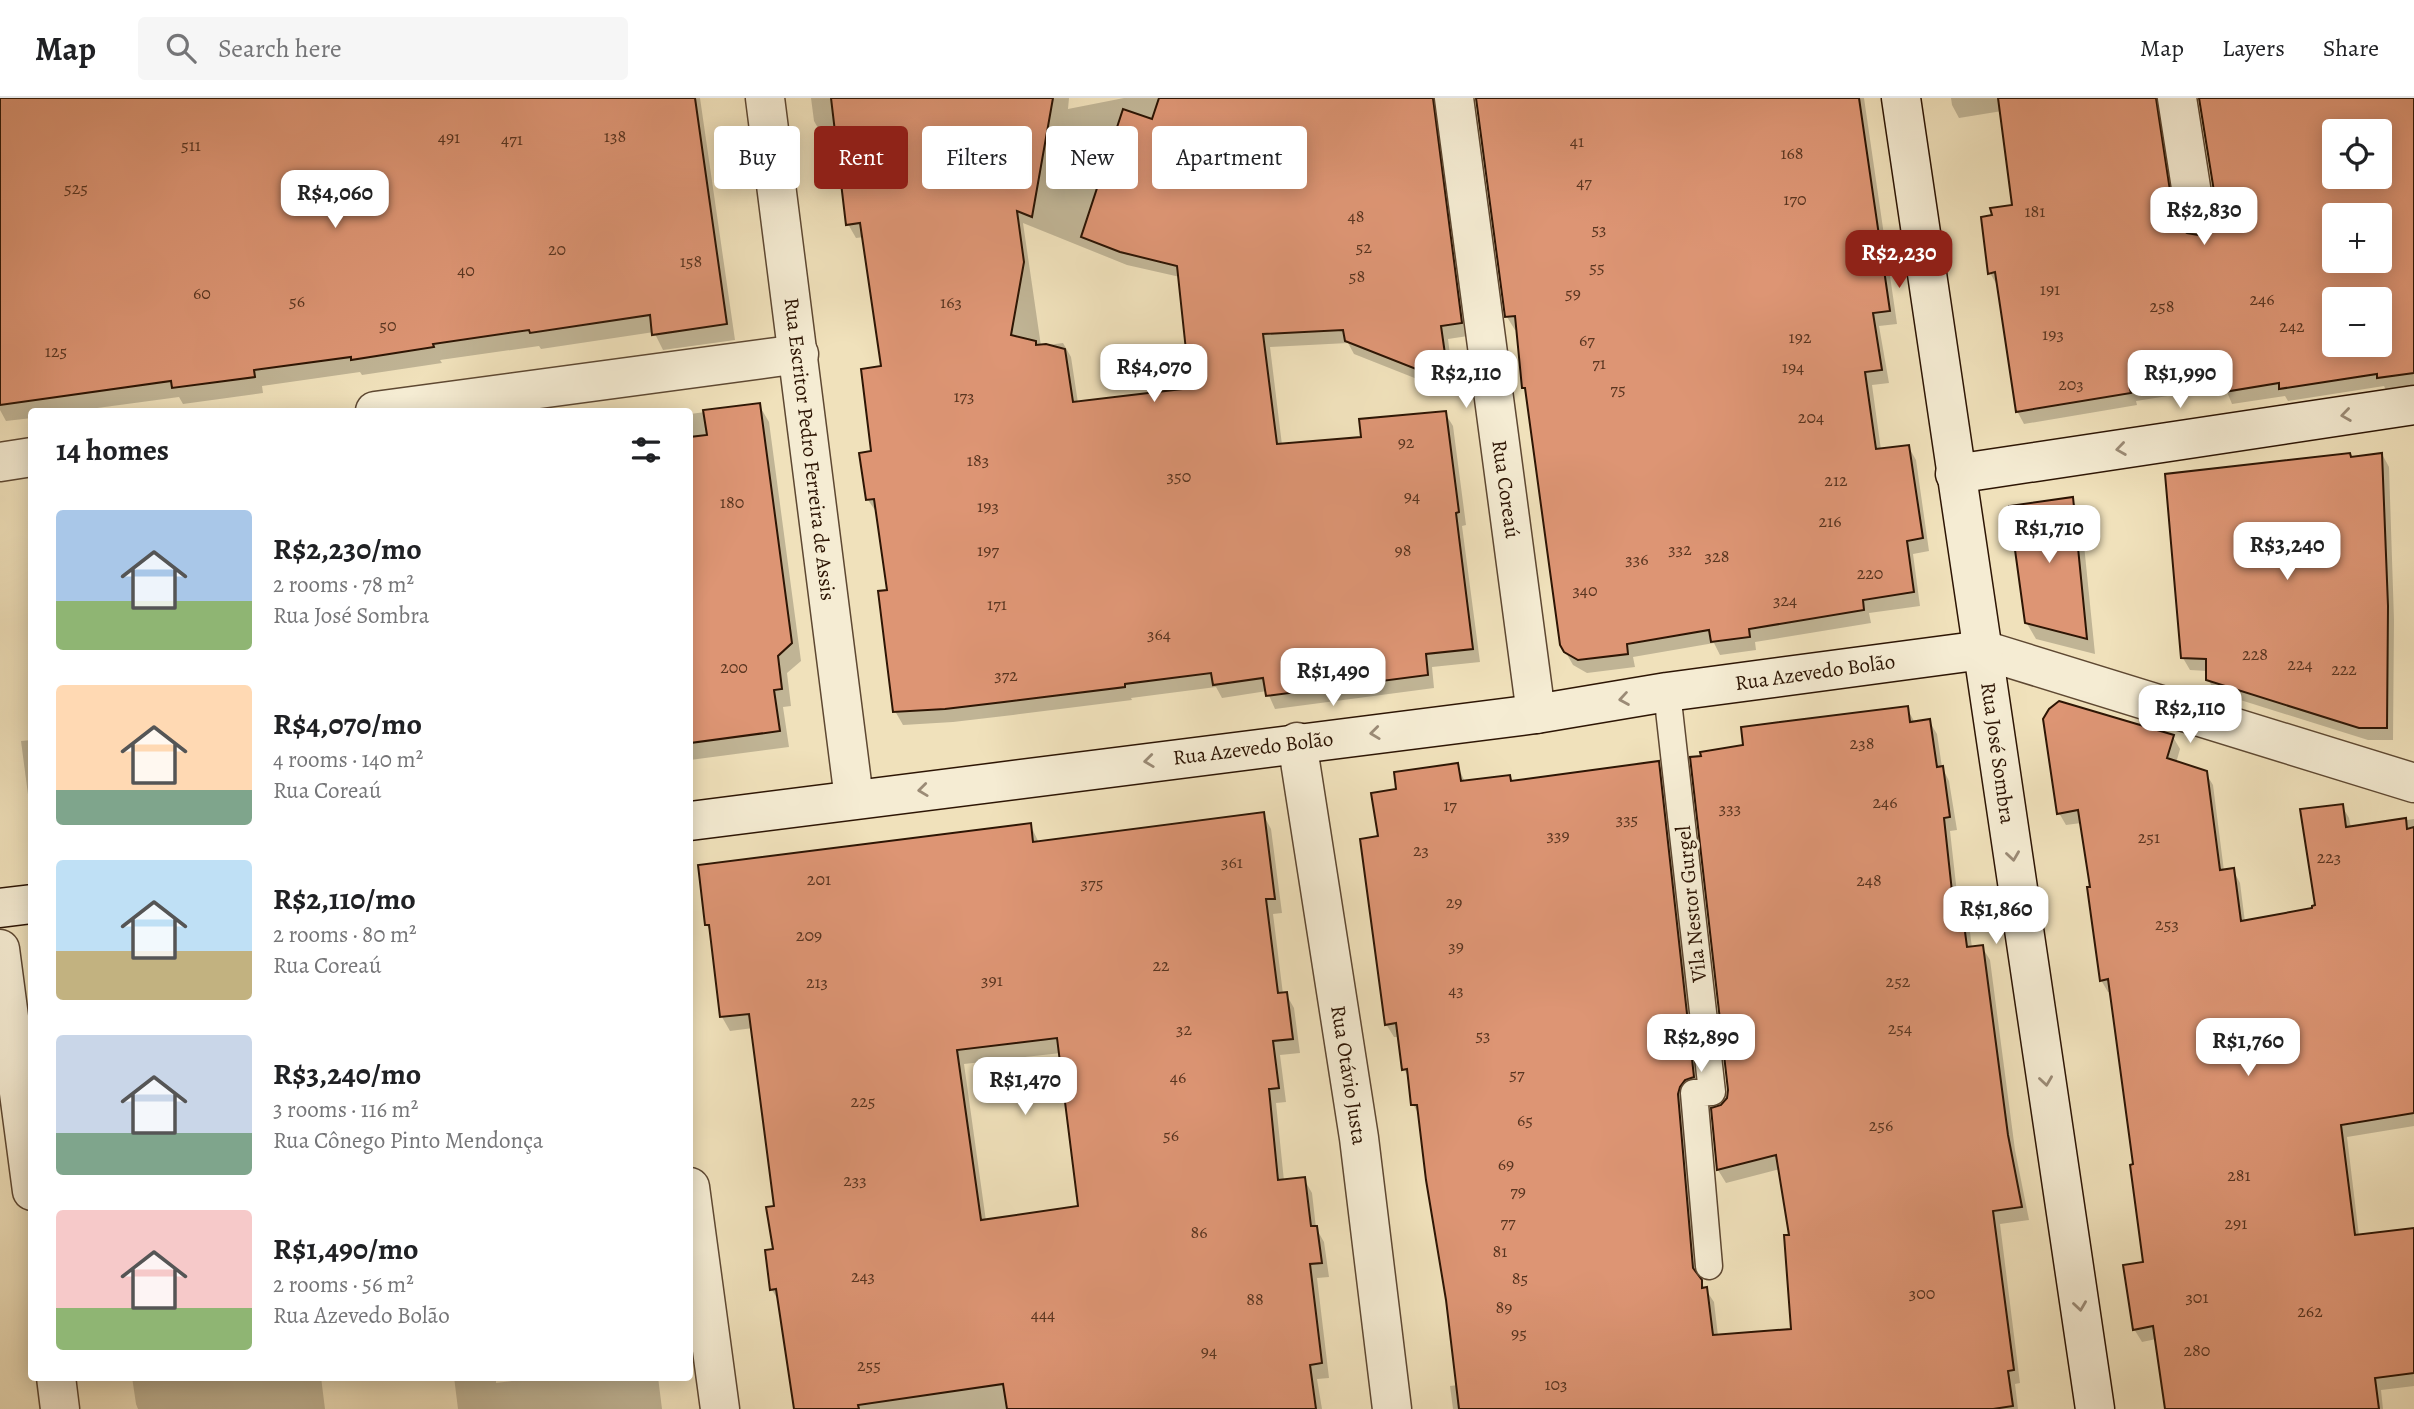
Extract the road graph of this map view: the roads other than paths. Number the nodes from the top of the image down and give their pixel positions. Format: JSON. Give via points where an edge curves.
{"nodes":[{"id":1,"x":765,"y":98,"type":"edge"},
{"id":2,"x":1454,"y":98,"type":"edge"},
{"id":3,"x":1901,"y":98,"type":"edge"},
{"id":4,"x":2177,"y":98,"type":"edge"},
{"id":5,"x":2195,"y":213,"type":"dead end"},
{"id":6,"x":799,"y":354,"type":"junction"},
{"id":7,"x":2414,"y":405,"type":"edge"},
{"id":8,"x":397,"y":408,"type":"edge"},
{"id":9,"x":28,"y":458,"type":"edge"},
{"id":10,"x":0,"y":462,"type":"edge"},
{"id":11,"x":1955,"y":474,"type":"junction"},
{"id":12,"x":1983,"y":650,"type":"junction"},
{"id":13,"x":1667,"y":692,"type":"junction"},
{"id":14,"x":1536,"y":713,"type":"junction"},
{"id":15,"x":1297,"y":742,"type":"junction"},
{"id":16,"x":2414,"y":783,"type":"edge"},
{"id":17,"x":854,"y":799,"type":"junction"},
{"id":18,"x":693,"y":821,"type":"edge"},
{"id":19,"x":28,"y":904,"type":"edge"},
{"id":20,"x":0,"y":908,"type":"edge"},
{"id":21,"x":0,"y":949,"type":"edge"},
{"id":22,"x":28,"y":1161,"type":"edge"},
{"id":23,"x":693,"y":1208,"type":"edge"},
{"id":24,"x":1709,"y":1266,"type":"dead end"},
{"id":25,"x":56,"y":1381,"type":"edge"},
{"id":26,"x":60,"y":1409,"type":"edge"},
{"id":27,"x":720,"y":1409,"type":"edge"},
{"id":28,"x":1392,"y":1409,"type":"edge"},
{"id":29,"x":2095,"y":1409,"type":"edge"}],
"edges":[{"from":1,"to":6,"type":"street","name":"Rua Escritor Pedro Ferreira de Assis"},
{"from":2,"to":14,"type":"street","name":"Rua Coreaú"},
{"from":3,"to":11,"type":"street","name":"Rua José Sombra"},
{"from":4,"to":5,"type":"street"},
{"from":6,"to":8,"type":"street"},
{"from":6,"to":17,"type":"street","name":"Rua Escritor Pedro Ferreira de Assis"},
{"from":7,"to":11,"type":"street","one_way":true},
{"from":9,"to":10,"type":"street"},
{"from":11,"to":12,"type":"street","name":"Rua José Sombra"},
{"from":12,"to":13,"type":"street","name":"Rua Azevedo Bolão"},
{"from":12,"to":16,"type":"street"},
{"from":12,"to":29,"type":"street","name":"Rua José Sombra","one_way":true},
{"from":13,"to":14,"type":"street","name":"Rua Azevedo Bolão","one_way":true},
{"from":13,"to":24,"type":"lane","name":"Vila Nestor Gurgel","via":[[1712,1092],[1694,1093]]},
{"from":14,"to":15,"type":"street","name":"Rua Azevedo Bolão","one_way":true},
{"from":15,"to":17,"type":"street","name":"Rua Azevedo Bolão","one_way":true},
{"from":15,"to":28,"type":"street","name":"Rua Otávio Justa","via":[[1359,1138]]},
{"from":17,"to":18,"type":"street","name":"Rua Azevedo Bolão"},
{"from":19,"to":20,"type":"street"},
{"from":21,"to":22,"type":"street"},
{"from":23,"to":27,"type":"street"},
{"from":25,"to":26,"type":"street"}]}
